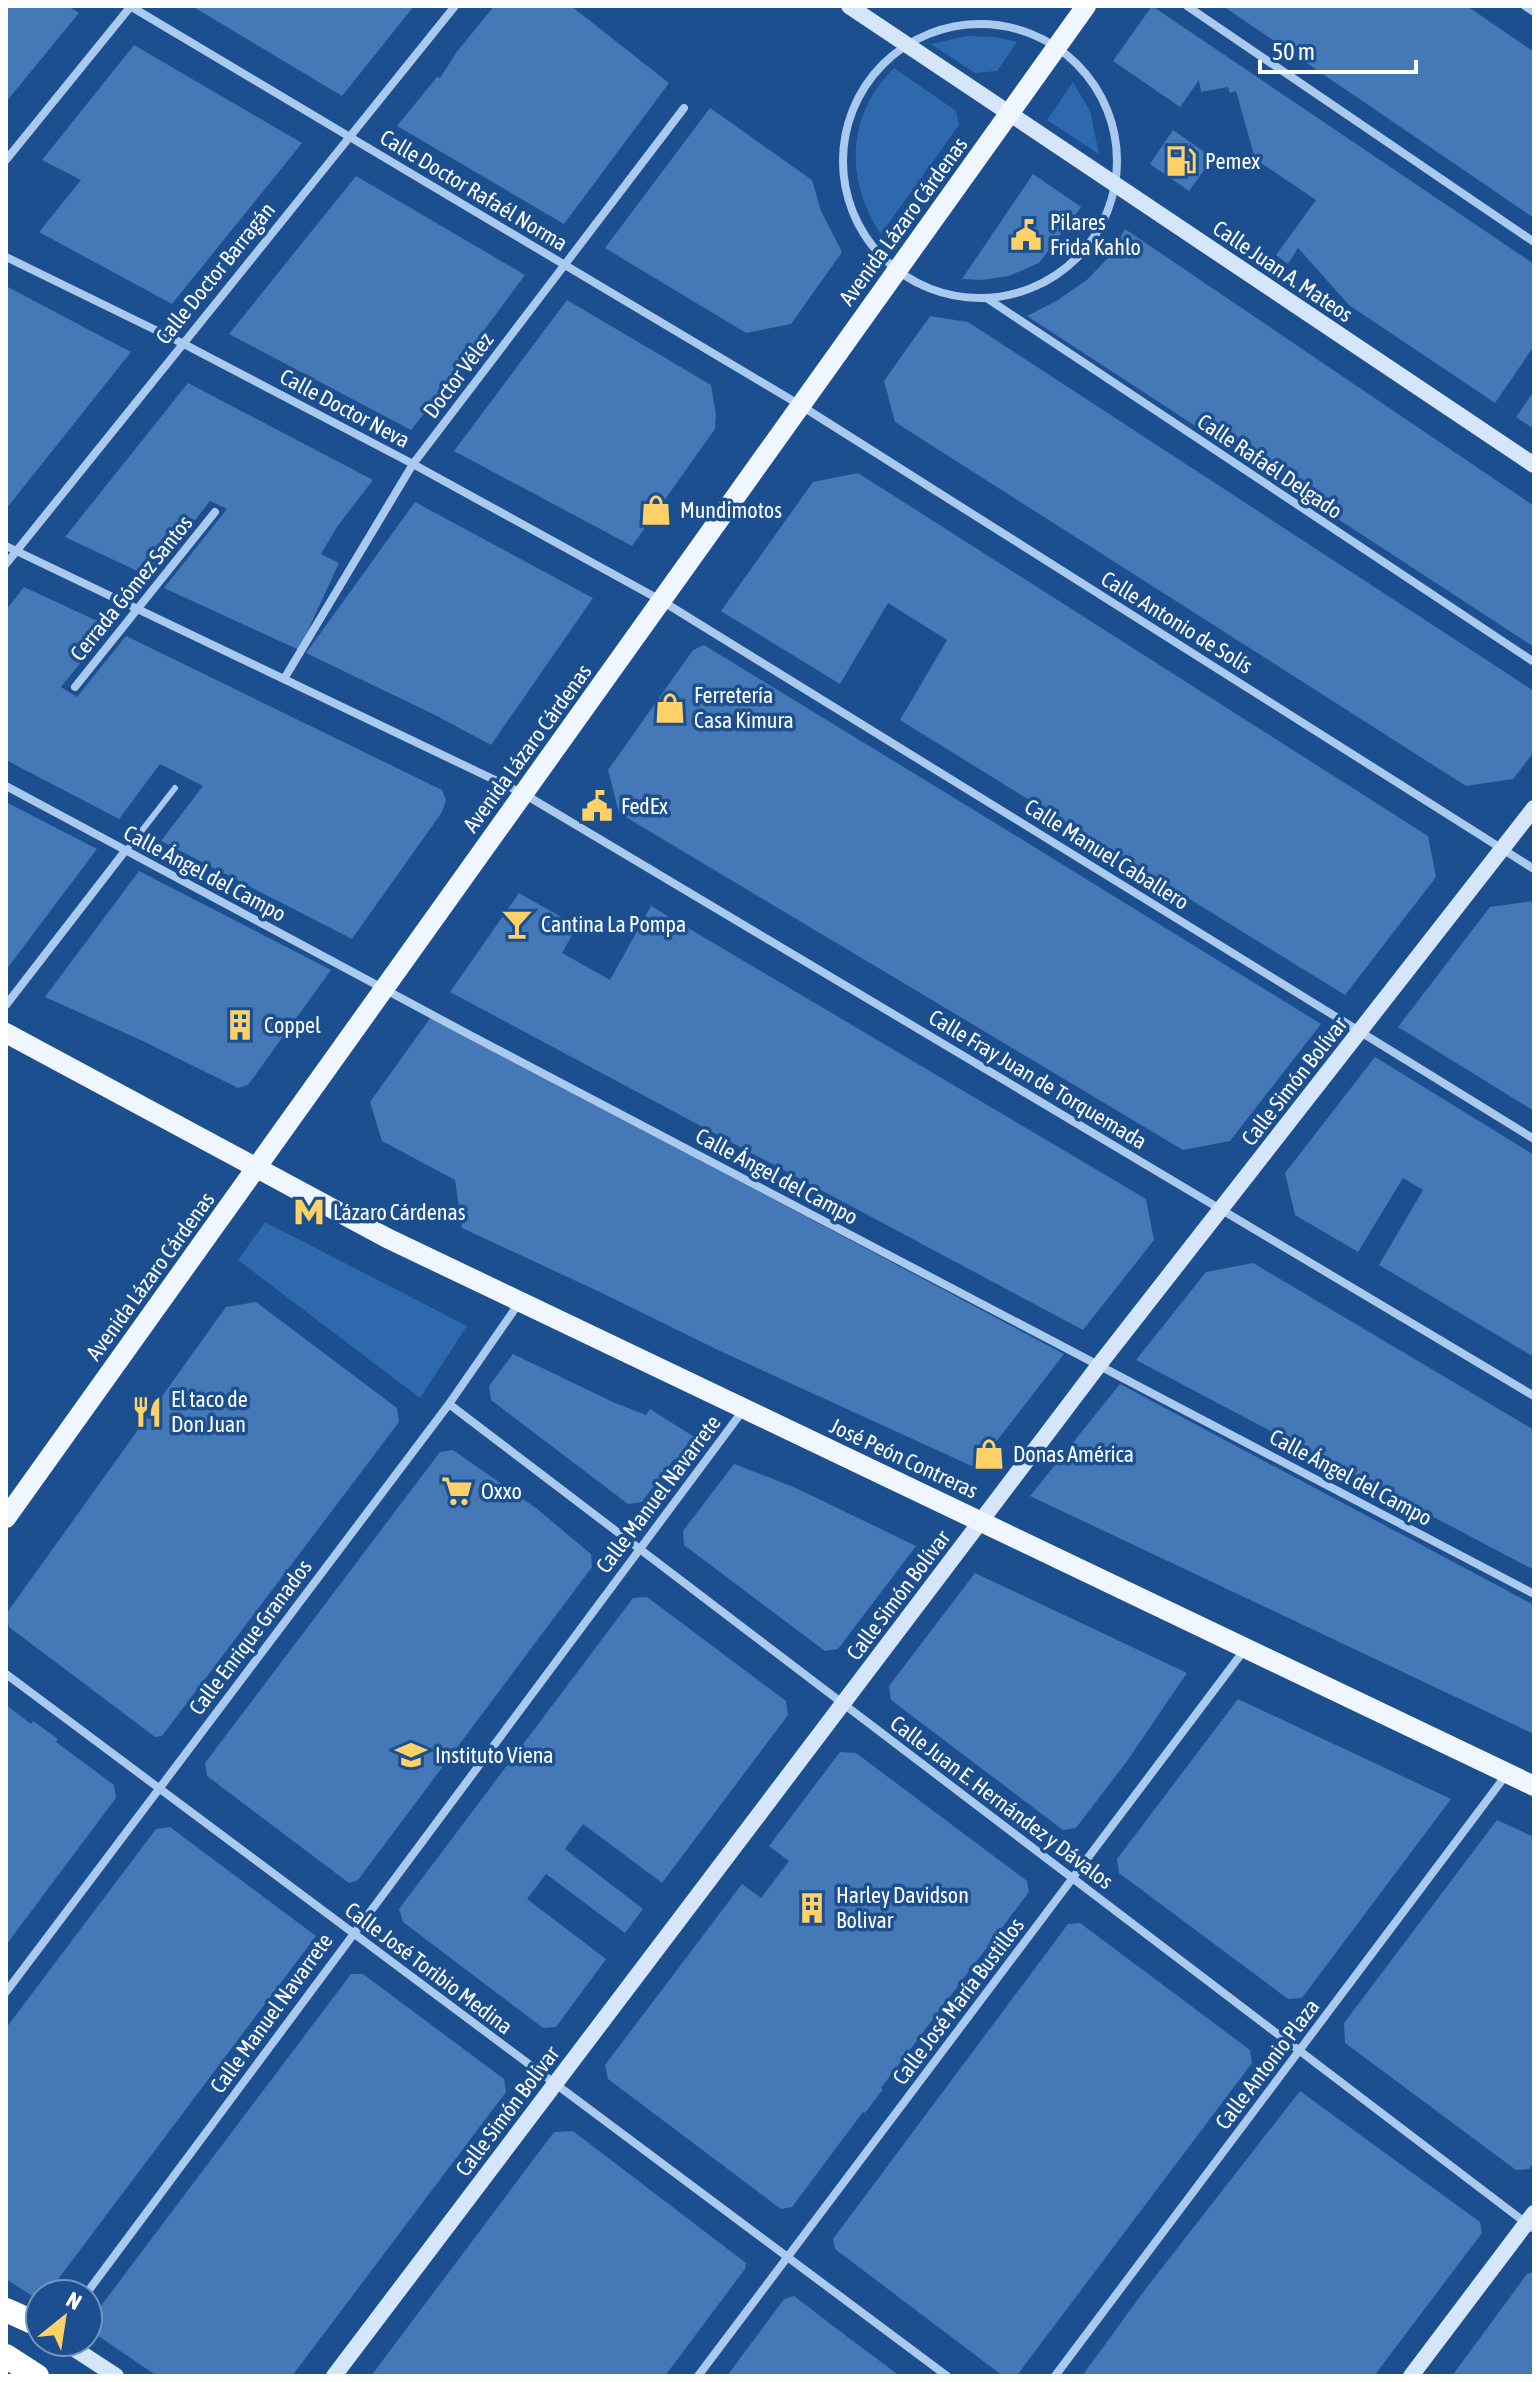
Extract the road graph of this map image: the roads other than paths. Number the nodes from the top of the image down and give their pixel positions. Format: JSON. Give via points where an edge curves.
{"nodes":[{"id":1,"x":131,"y":6,"type":"edge"},
{"id":2,"x":455,"y":6,"type":"edge"},
{"id":3,"x":849,"y":6,"type":"edge"},
{"id":4,"x":1086,"y":6,"type":"edge"},
{"id":5,"x":1187,"y":6,"type":"edge"},
{"id":6,"x":1525,"y":6,"type":"edge"},
{"id":7,"x":1534,"y":12,"type":"edge"},
{"id":8,"x":905,"y":45,"type":"junction"},
{"id":9,"x":1057,"y":47,"type":"junction"},
{"id":10,"x":684,"y":108,"type":"dead end"},
{"id":11,"x":1008,"y":114,"type":"junction"},
{"id":12,"x":348,"y":136,"type":"junction"},
{"id":13,"x":6,"y":160,"type":"edge"},
{"id":14,"x":1116,"y":186,"type":"junction"},
{"id":15,"x":1534,"y":242,"type":"edge"},
{"id":16,"x":6,"y":257,"type":"edge"},
{"id":17,"x":564,"y":264,"type":"junction"},
{"id":18,"x":897,"y":271,"type":"junction"},
{"id":19,"x":987,"y":299,"type":"junction"},
{"id":20,"x":182,"y":343,"type":"junction"},
{"id":21,"x":800,"y":405,"type":"junction"},
{"id":22,"x":413,"y":464,"type":"junction"},
{"id":23,"x":1534,"y":465,"type":"edge"},
{"id":24,"x":215,"y":512,"type":"dead end"},
{"id":25,"x":6,"y":546,"type":"edge"},
{"id":26,"x":17,"y":551,"type":"junction"},
{"id":27,"x":6,"y":564,"type":"edge"},
{"id":28,"x":662,"y":601,"type":"junction"},
{"id":29,"x":137,"y":608,"type":"junction"},
{"id":30,"x":1534,"y":662,"type":"edge"},
{"id":31,"x":284,"y":679,"type":"junction"},
{"id":32,"x":75,"y":687,"type":"dead end"},
{"id":33,"x":6,"y":786,"type":"edge"},
{"id":34,"x":175,"y":788,"type":"dead end"},
{"id":35,"x":524,"y":794,"type":"junction"},
{"id":36,"x":1534,"y":808,"type":"edge"},
{"id":37,"x":1503,"y":849,"type":"junction"},
{"id":38,"x":125,"y":851,"type":"junction"},
{"id":39,"x":1534,"y":869,"type":"edge"},
{"id":40,"x":384,"y":989,"type":"junction"},
{"id":41,"x":6,"y":1005,"type":"edge"},
{"id":42,"x":1361,"y":1032,"type":"junction"},
{"id":43,"x":6,"y":1033,"type":"edge"},
{"id":44,"x":1534,"y":1139,"type":"edge"},
{"id":45,"x":257,"y":1166,"type":"junction"},
{"id":46,"x":1221,"y":1209,"type":"junction"},
{"id":47,"x":520,"y":1302,"type":"junction"},
{"id":48,"x":1099,"y":1365,"type":"junction"},
{"id":49,"x":1534,"y":1396,"type":"edge"},
{"id":50,"x":449,"y":1404,"type":"junction"},
{"id":51,"x":744,"y":1409,"type":"junction"},
{"id":52,"x":6,"y":1518,"type":"edge"},
{"id":53,"x":981,"y":1522,"type":"junction"},
{"id":54,"x":640,"y":1549,"type":"junction"},
{"id":55,"x":1534,"y":1594,"type":"edge"},
{"id":56,"x":1245,"y":1648,"type":"junction"},
{"id":57,"x":6,"y":1674,"type":"edge"},
{"id":58,"x":844,"y":1704,"type":"junction"},
{"id":59,"x":1507,"y":1773,"type":"junction"},
{"id":60,"x":1534,"y":1786,"type":"edge"},
{"id":61,"x":158,"y":1788,"type":"junction"},
{"id":62,"x":1073,"y":1879,"type":"junction"},
{"id":63,"x":352,"y":1933,"type":"junction"},
{"id":64,"x":6,"y":1992,"type":"edge"},
{"id":65,"x":1299,"y":2051,"type":"junction"},
{"id":66,"x":556,"y":2084,"type":"junction"},
{"id":67,"x":1531,"y":2222,"type":"edge"},
{"id":68,"x":787,"y":2257,"type":"junction"},
{"id":69,"x":98,"y":2278,"type":"edge"},
{"id":70,"x":6,"y":2304,"type":"edge"},
{"id":71,"x":24,"y":2316,"type":"edge"},
{"id":72,"x":6,"y":2356,"type":"edge"},
{"id":73,"x":88,"y":2358,"type":"edge"},
{"id":74,"x":37,"y":2376,"type":"edge"},
{"id":75,"x":116,"y":2376,"type":"edge"},
{"id":76,"x":334,"y":2376,"type":"edge"},
{"id":77,"x":698,"y":2376,"type":"edge"},
{"id":78,"x":947,"y":2376,"type":"edge"},
{"id":79,"x":1055,"y":2376,"type":"edge"},
{"id":80,"x":1411,"y":2376,"type":"edge"}],
"edges":[{"from":1,"to":12,"type":"street","name":"Calle Doctor Rafaél Norma"},
{"from":1,"to":13,"type":"street"},
{"from":2,"to":12,"type":"street","name":"Calle Doctor Barragán"},
{"from":3,"to":8,"type":"street","name":"Calle Juan A. Mateos"},
{"from":4,"to":9,"type":"main road","name":"Avenida Lázaro Cárdenas"},
{"from":5,"to":15,"type":"street"},
{"from":6,"to":7,"type":"street"},
{"from":8,"to":9,"type":"street","via":[[936,30],[969,24],[1003,26]]},
{"from":8,"to":11,"type":"street","name":"Calle Juan A. Mateos"},
{"from":8,"to":18,"type":"street","via":[[858,95],[841,161],[846,195],[859,227]]},
{"from":9,"to":11,"type":"main road","name":"Avenida Lázaro Cárdenas"},
{"from":9,"to":14,"type":"street","via":[[1071,57],[1107,109],[1115,134]]},
{"from":10,"to":17,"type":"street","name":"Doctor Vélez"},
{"from":11,"to":14,"type":"street","name":"Calle Juan A. Mateos"},
{"from":11,"to":18,"type":"main road","name":"Avenida Lázaro Cárdenas"},
{"from":12,"to":17,"type":"street","name":"Calle Doctor Rafaél Norma"},
{"from":12,"to":20,"type":"street","name":"Calle Doctor Barragán"},
{"from":14,"to":19,"type":"street","via":[[1106,217],[1071,265],[1045,283]]},
{"from":14,"to":23,"type":"street","name":"Calle Juan A. Mateos"},
{"from":16,"to":20,"type":"street","name":"Calle Doctor Neva"},
{"from":17,"to":21,"type":"street","name":"Calle Doctor Rafaél Norma"},
{"from":17,"to":22,"type":"street","name":"Doctor Vélez"},
{"from":18,"to":19,"type":"street","via":[[955,297]]},
{"from":18,"to":21,"type":"main road","name":"Avenida Lázaro Cárdenas"},
{"from":19,"to":30,"type":"street","name":"Calle Rafaél Delgado"},
{"from":20,"to":22,"type":"street","name":"Calle Doctor Neva"},
{"from":20,"to":26,"type":"street","name":"Calle Doctor Barragán"},
{"from":21,"to":28,"type":"main road","name":"Avenida Lázaro Cárdenas"},
{"from":21,"to":37,"type":"street","name":"Calle Antonio de Solís"},
{"from":22,"to":28,"type":"street","name":"Calle Doctor Neva"},
{"from":22,"to":31,"type":"street","name":"Doctor Vélez"},
{"from":24,"to":29,"type":"street","name":"Cerrada Gómez Santos"},
{"from":25,"to":26,"type":"street","name":"Calle Fray Juan de Torquemada"},
{"from":26,"to":27,"type":"street","name":"Calle Doctor Barragán"},
{"from":26,"to":29,"type":"street","name":"Calle Fray Juan de Torquemada"},
{"from":28,"to":35,"type":"main road","name":"Avenida Lázaro Cárdenas"},
{"from":28,"to":42,"type":"street","name":"Calle Manuel Caballero"},
{"from":29,"to":31,"type":"street","name":"Calle Fray Juan de Torquemada"},
{"from":29,"to":32,"type":"street","name":"Cerrada Gómez Santos"},
{"from":31,"to":35,"type":"street","name":"Calle Fray Juan de Torquemada"},
{"from":33,"to":38,"type":"street","name":"Calle Ángel del Campo"},
{"from":34,"to":38,"type":"lane"},
{"from":35,"to":40,"type":"main road","name":"Avenida Lázaro Cárdenas"},
{"from":35,"to":46,"type":"street","name":"Calle Fray Juan de Torquemada"},
{"from":36,"to":37,"type":"street","name":"Calle Simón Bolívar"},
{"from":37,"to":39,"type":"street","name":"Calle Antonio de Solís"},
{"from":37,"to":42,"type":"street","name":"Calle Simón Bolívar"},
{"from":38,"to":40,"type":"street","name":"Calle Ángel del Campo"},
{"from":38,"to":41,"type":"street"},
{"from":40,"to":45,"type":"main road","name":"Avenida Lázaro Cárdenas"},
{"from":40,"to":48,"type":"street","name":"Calle Ángel del Campo"},
{"from":42,"to":44,"type":"street","name":"Calle Manuel Caballero"},
{"from":42,"to":46,"type":"street","name":"Calle Simón Bolívar"},
{"from":43,"to":45,"type":"main road","name":"José Peón Contreras"},
{"from":45,"to":47,"type":"main road","name":"José Peón Contreras","via":[[387,1238]]},
{"from":45,"to":52,"type":"main road","name":"Avenida Lázaro Cárdenas"},
{"from":46,"to":48,"type":"street","name":"Calle Simón Bolívar"},
{"from":46,"to":49,"type":"street","name":"Calle Fray Juan de Torquemada"},
{"from":47,"to":50,"type":"street","name":"Calle Enrique Granados"},
{"from":47,"to":51,"type":"main road","name":"José Peón Contreras"},
{"from":48,"to":53,"type":"street","name":"Calle Simón Bolívar"},
{"from":48,"to":55,"type":"street","name":"Calle Ángel del Campo"},
{"from":50,"to":54,"type":"street","name":"Calle Juan E. Hernández y Dávalos"},
{"from":50,"to":61,"type":"street","name":"Calle Enrique Granados"},
{"from":51,"to":53,"type":"main road","name":"José Peón Contreras"},
{"from":51,"to":54,"type":"street","name":"Calle Manuel Navarrete"},
{"from":53,"to":56,"type":"main road","name":"José Peón Contreras"},
{"from":53,"to":58,"type":"street","name":"Calle Simón Bolívar"},
{"from":54,"to":58,"type":"street","name":"Calle Juan E. Hernández y Dávalos"},
{"from":54,"to":63,"type":"street","name":"Calle Manuel Navarrete"},
{"from":56,"to":59,"type":"main road","name":"José Peón Contreras"},
{"from":56,"to":62,"type":"street","name":"Calle José María Bustillos"},
{"from":57,"to":61,"type":"street","name":"Calle José Toribio Medina"},
{"from":58,"to":62,"type":"street","name":"Calle Juan E. Hernández y Dávalos"},
{"from":58,"to":66,"type":"street","name":"Calle Simón Bolívar"},
{"from":59,"to":60,"type":"main road","name":"José Peón Contreras"},
{"from":59,"to":65,"type":"street","name":"Calle Antonio Plaza"},
{"from":61,"to":63,"type":"street","name":"Calle José Toribio Medina"},
{"from":61,"to":64,"type":"street","name":"Calle Enrique Granados"},
{"from":62,"to":65,"type":"street","name":"Calle Juan E. Hernández y Dávalos"},
{"from":62,"to":68,"type":"street","name":"Calle José María Bustillos"},
{"from":63,"to":66,"type":"street","name":"Calle José Toribio Medina"},
{"from":63,"to":69,"type":"street","name":"Calle Manuel Navarrete"},
{"from":65,"to":67,"type":"street","name":"Calle Juan E. Hernández y Dávalos"},
{"from":65,"to":79,"type":"street","name":"Calle Antonio Plaza"},
{"from":66,"to":68,"type":"street","name":"Calle José Toribio Medina"},
{"from":66,"to":76,"type":"street","name":"Calle Simón Bolívar"},
{"from":67,"to":80,"type":"street"},
{"from":68,"to":77,"type":"street","name":"Calle José María Bustillos"},
{"from":68,"to":78,"type":"street","name":"Calle José Toribio Medina"},
{"from":70,"to":71,"type":"street"},
{"from":72,"to":74,"type":"highway"},
{"from":73,"to":75,"type":"street"}]}
